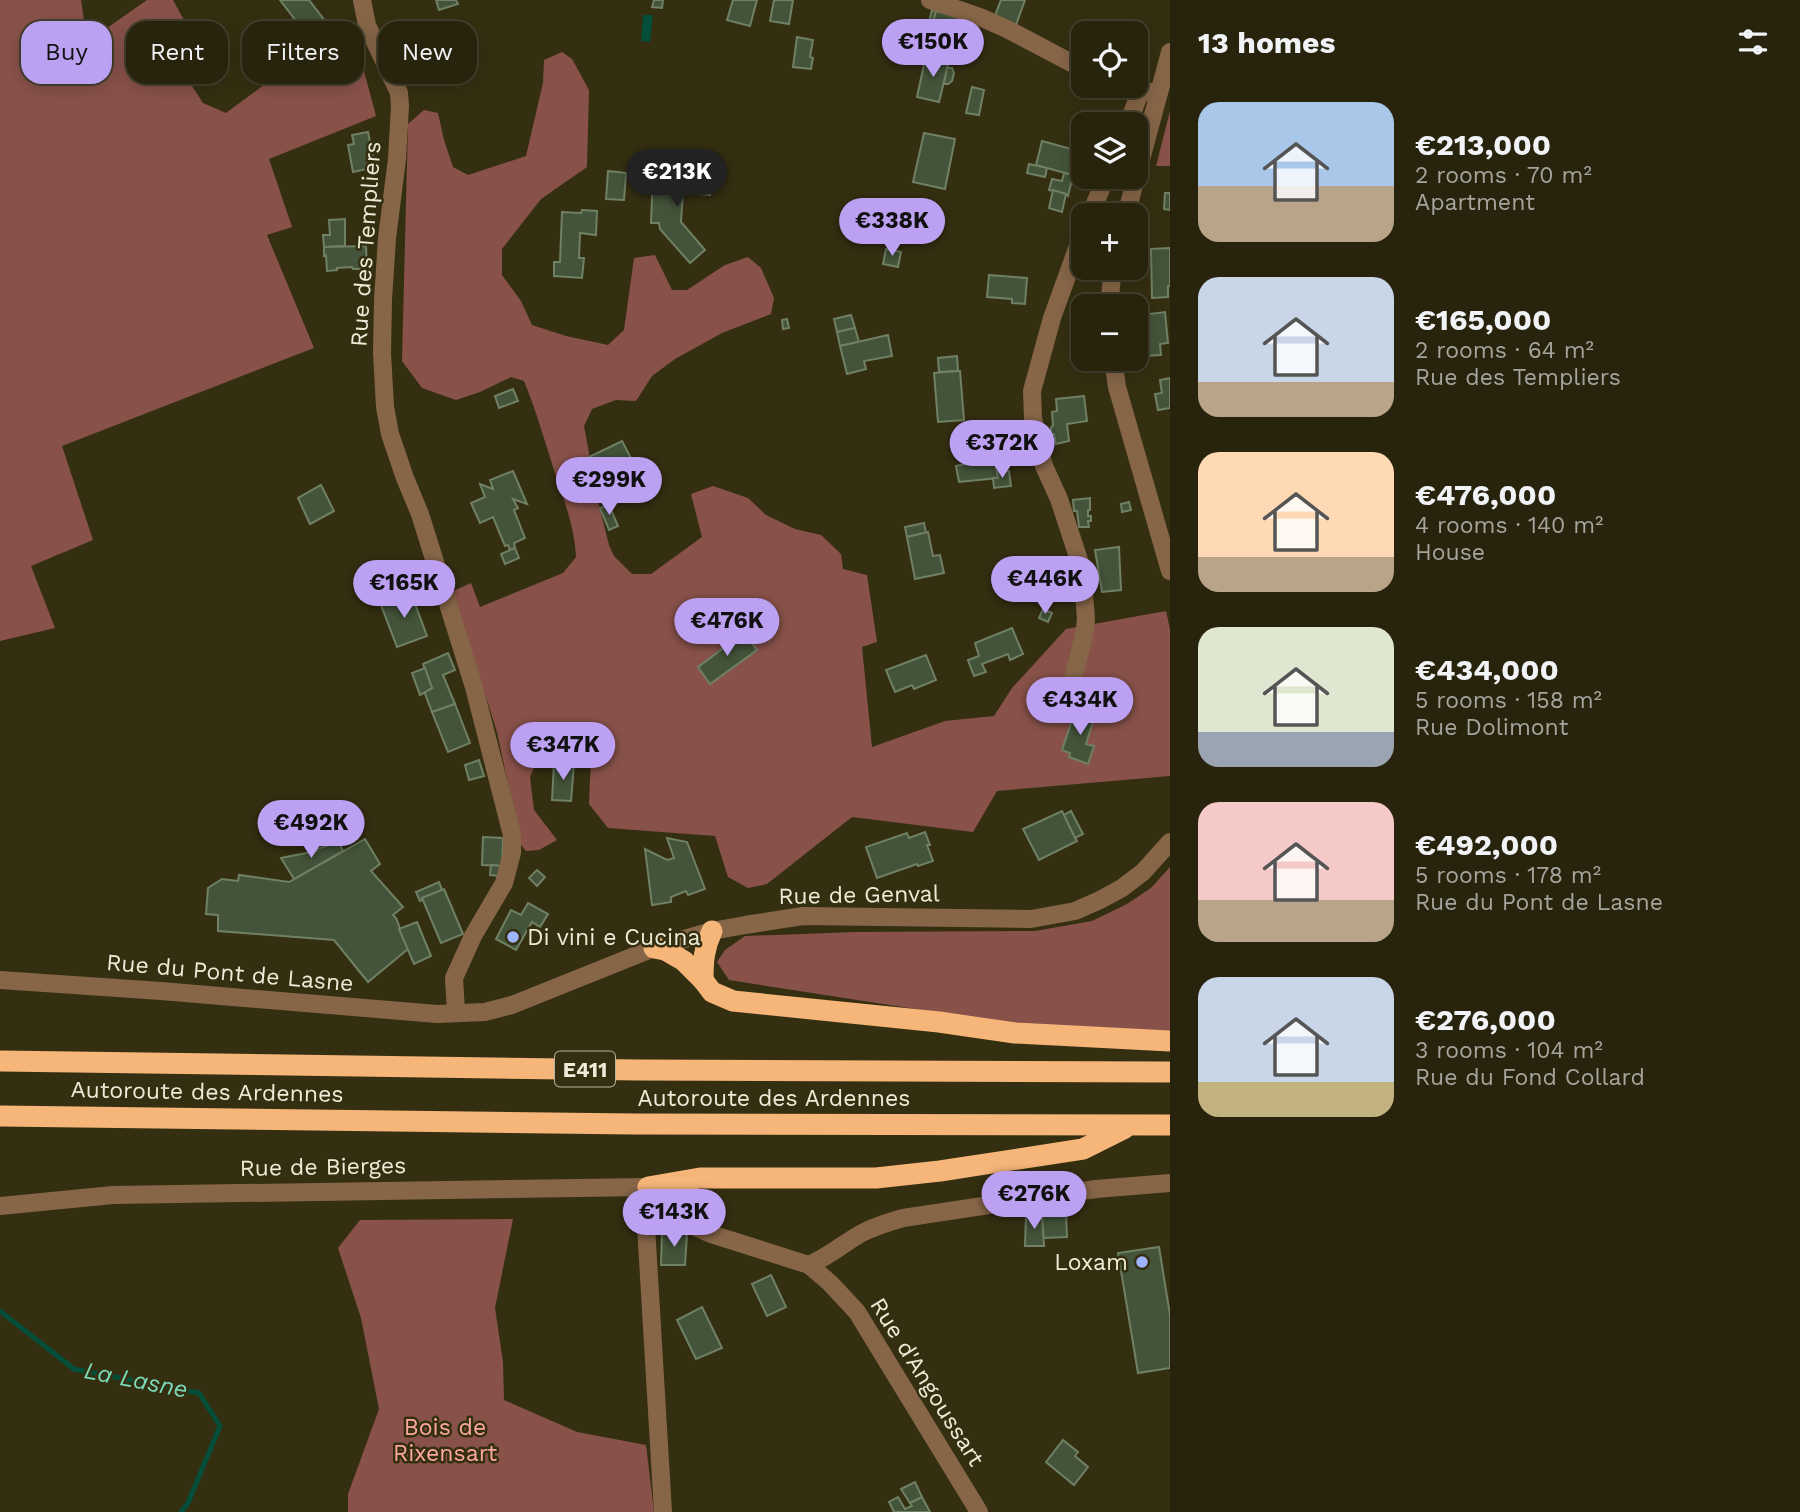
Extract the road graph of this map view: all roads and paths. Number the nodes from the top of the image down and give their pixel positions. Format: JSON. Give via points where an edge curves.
{"nodes":[{"id":1,"x":362,"y":0,"type":"edge"},
{"id":2,"x":930,"y":0,"type":"edge"},
{"id":3,"x":1170,"y":52,"type":"edge"},
{"id":4,"x":1071,"y":63,"type":"edge"},
{"id":5,"x":1148,"y":92,"type":"edge"},
{"id":6,"x":1159,"y":92,"type":"junction"},
{"id":7,"x":1129,"y":203,"type":"edge"},
{"id":8,"x":1071,"y":265,"type":"edge"},
{"id":9,"x":1114,"y":371,"type":"edge"},
{"id":10,"x":1170,"y":571,"type":"edge"},
{"id":11,"x":1073,"y":679,"type":"dead end"},
{"id":12,"x":1170,"y":842,"type":"edge"},
{"id":13,"x":712,"y":931,"type":"junction"},
{"id":14,"x":654,"y":948,"type":"junction"},
{"id":15,"x":0,"y":980,"type":"edge"},
{"id":16,"x":703,"y":980,"type":"junction"},
{"id":17,"x":456,"y":1012,"type":"junction"},
{"id":18,"x":1170,"y":1041,"type":"edge"},
{"id":19,"x":0,"y":1061,"type":"edge"},
{"id":20,"x":1170,"y":1072,"type":"edge"},
{"id":21,"x":0,"y":1116,"type":"edge"},
{"id":22,"x":1170,"y":1125,"type":"edge"},
{"id":23,"x":1128,"y":1126,"type":"junction"},
{"id":24,"x":1170,"y":1183,"type":"edge"},
{"id":25,"x":653,"y":1195,"type":"junction"},
{"id":26,"x":0,"y":1206,"type":"edge"},
{"id":27,"x":809,"y":1265,"type":"junction"},
{"id":28,"x":663,"y":1512,"type":"edge"},
{"id":29,"x":979,"y":1512,"type":"edge"}],
"edges":[{"from":1,"to":17,"type":"street","name":"Rue des Templiers","via":[[366,25],[399,93],[400,106],[383,288],[385,407],[474,687],[512,835],[503,883],[454,978]]},
{"from":2,"to":4,"type":"street","via":[[1007,29]]},
{"from":3,"to":6,"type":"street"},
{"from":5,"to":6,"type":"street"},
{"from":6,"to":7,"type":"street"},
{"from":8,"to":11,"type":"street","via":[[1032,391],[1044,466],[1059,499],[1083,582],[1086,619]]},
{"from":9,"to":10,"type":"street"},
{"from":12,"to":13,"type":"street","name":"Rue de Genval","via":[[1122,888],[1075,911],[1031,919],[803,916]]},
{"from":13,"to":14,"type":"street","name":"Rue de Genval"},
{"from":13,"to":16,"type":"highway","via":[[705,946]]},
{"from":14,"to":16,"type":"highway","via":[[684,961]]},
{"from":14,"to":17,"type":"street","name":"Rue de Genval","via":[[512,1005],[485,1012]]},
{"from":15,"to":17,"type":"street","name":"Rue du Pont de Lasne"},
{"from":16,"to":18,"type":"highway","via":[[712,992],[733,1001],[1015,1033]]},
{"from":19,"to":20,"type":"highway","name":"Autoroute des Ardennes","number":"E411"},
{"from":21,"to":23,"type":"highway","name":"Autoroute des Ardennes"},
{"from":22,"to":23,"type":"highway","name":"Autoroute des Ardennes"},
{"from":23,"to":25,"type":"highway","via":[[1083,1149],[940,1171],[876,1178],[701,1178]]},
{"from":24,"to":27,"type":"street","via":[[1096,1189],[904,1218],[876,1226]]},
{"from":25,"to":26,"type":"street","name":"Rue de Bierges","via":[[113,1195]]},
{"from":25,"to":27,"type":"street","name":"Rue d'Angoussart","via":[[680,1220],[711,1234]]},
{"from":25,"to":28,"type":"street","via":[[646,1226]]},
{"from":27,"to":29,"type":"street","name":"Rue d'Angoussart","via":[[858,1312]]}]}
